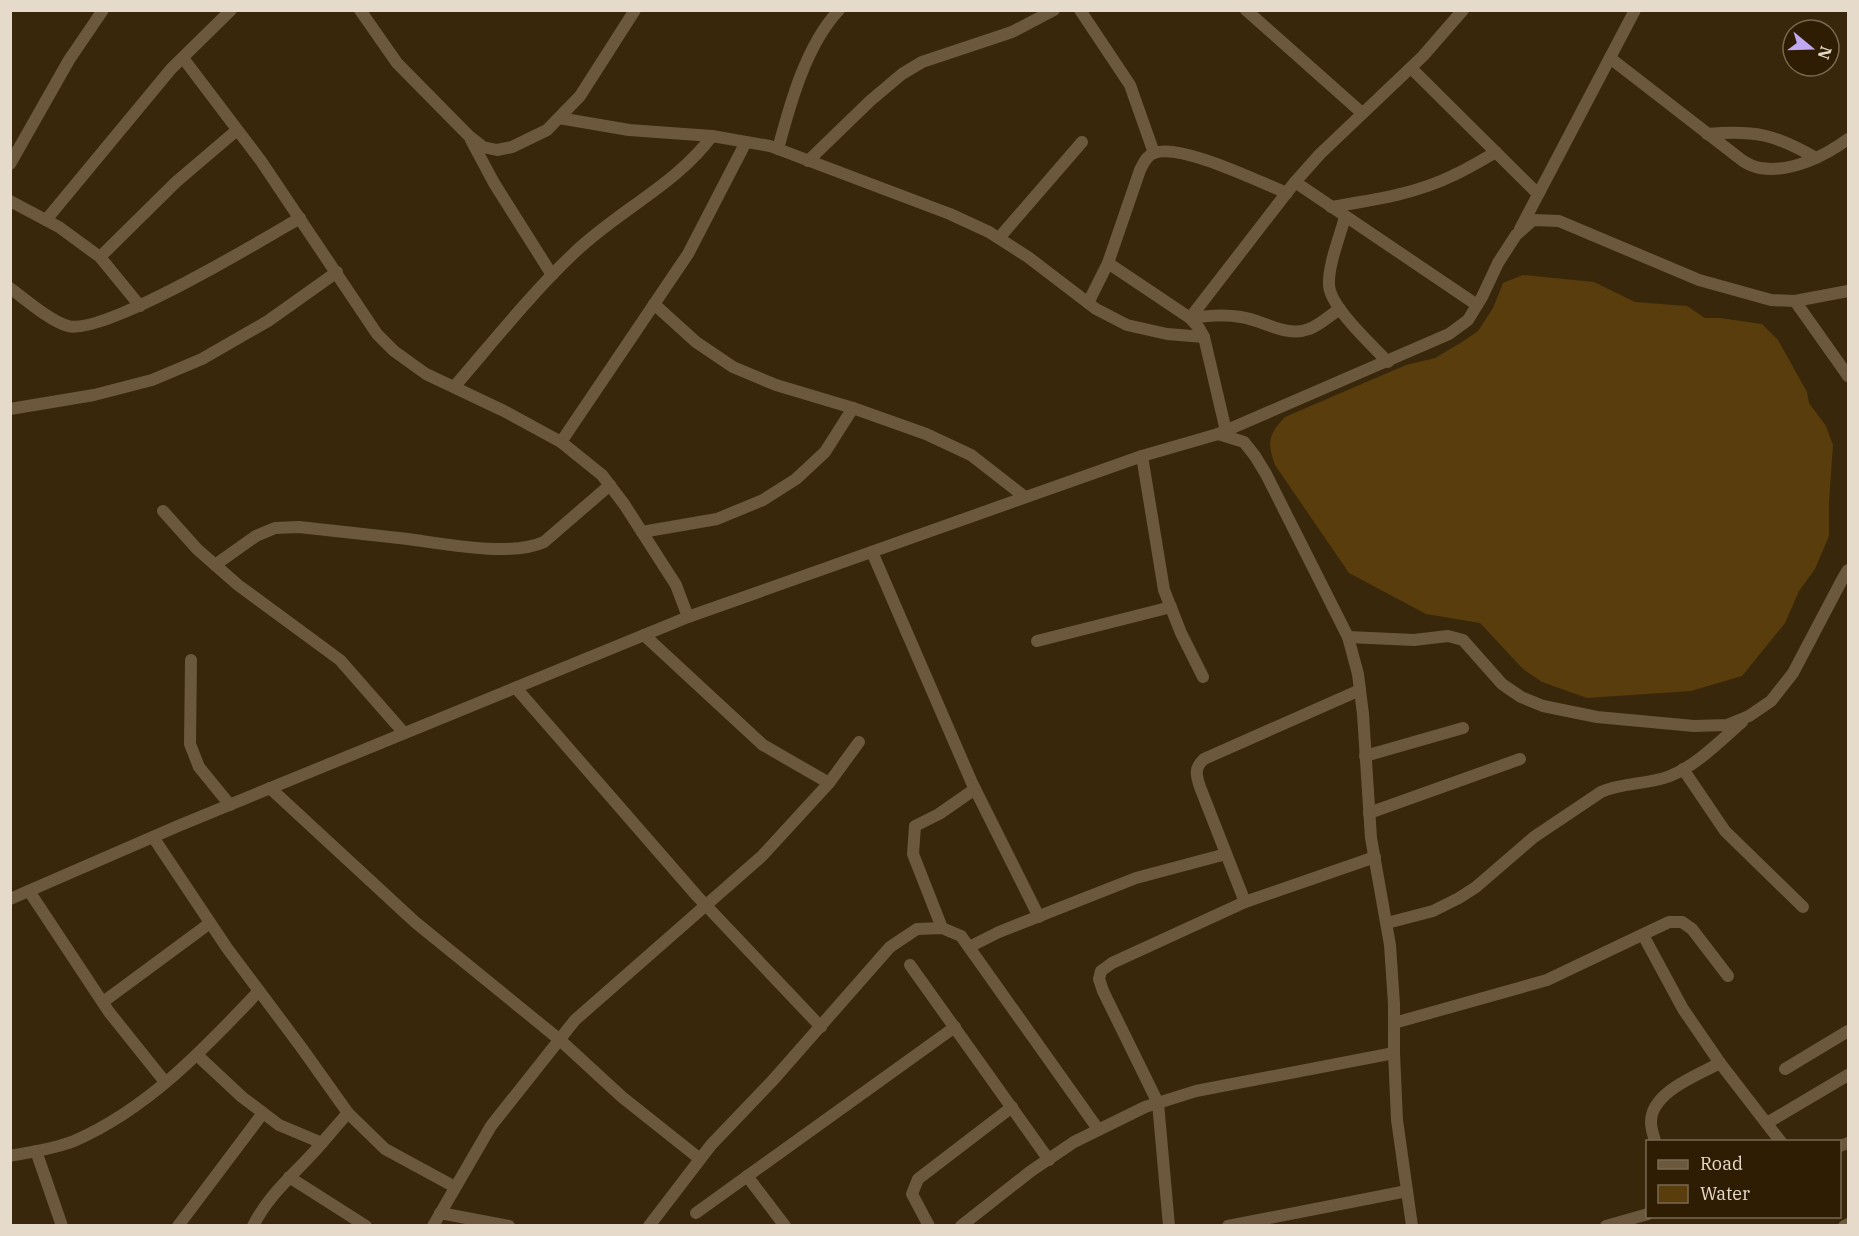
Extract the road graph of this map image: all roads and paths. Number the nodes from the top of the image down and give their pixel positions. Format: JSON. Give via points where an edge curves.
{"nodes":[{"id":1,"x":103,"y":10,"type":"edge"},
{"id":2,"x":231,"y":10,"type":"edge"},
{"id":3,"x":360,"y":10,"type":"edge"},
{"id":4,"x":634,"y":10,"type":"edge"},
{"id":5,"x":839,"y":10,"type":"edge"},
{"id":6,"x":1054,"y":10,"type":"edge"},
{"id":7,"x":1080,"y":10,"type":"edge"},
{"id":8,"x":1246,"y":10,"type":"edge"},
{"id":9,"x":1463,"y":10,"type":"edge"},
{"id":10,"x":1635,"y":10,"type":"edge"},
{"id":11,"x":183,"y":58,"type":"junction"},
{"id":12,"x":1610,"y":58,"type":"junction"},
{"id":13,"x":1411,"y":68,"type":"junction"},
{"id":14,"x":1362,"y":114,"type":"junction"},
{"id":15,"x":559,"y":118,"type":"junction"},
{"id":16,"x":237,"y":130,"type":"junction"},
{"id":17,"x":1707,"y":134,"type":"junction"},
{"id":18,"x":469,"y":136,"type":"junction"},
{"id":19,"x":712,"y":136,"type":"junction"},
{"id":20,"x":1848,"y":139,"type":"edge"},
{"id":21,"x":746,"y":142,"type":"junction"},
{"id":22,"x":1082,"y":142,"type":"dead end"},
{"id":23,"x":778,"y":149,"type":"junction"},
{"id":24,"x":1496,"y":152,"type":"junction"},
{"id":25,"x":1154,"y":153,"type":"junction"},
{"id":26,"x":1816,"y":158,"type":"junction"},
{"id":27,"x":808,"y":160,"type":"junction"},
{"id":28,"x":10,"y":164,"type":"edge"},
{"id":29,"x":1295,"y":182,"type":"junction"},
{"id":30,"x":1287,"y":193,"type":"junction"},
{"id":31,"x":1538,"y":194,"type":"junction"},
{"id":32,"x":10,"y":201,"type":"edge"},
{"id":33,"x":1331,"y":207,"type":"junction"},
{"id":34,"x":1346,"y":217,"type":"junction"},
{"id":35,"x":300,"y":218,"type":"junction"},
{"id":36,"x":46,"y":220,"type":"junction"},
{"id":37,"x":1516,"y":235,"type":"junction"},
{"id":38,"x":999,"y":238,"type":"junction"},
{"id":39,"x":100,"y":257,"type":"junction"},
{"id":40,"x":1108,"y":263,"type":"junction"},
{"id":41,"x":337,"y":273,"type":"junction"},
{"id":42,"x":552,"y":275,"type":"junction"},
{"id":43,"x":10,"y":288,"type":"edge"},
{"id":44,"x":1848,"y":291,"type":"edge"},
{"id":45,"x":1795,"y":301,"type":"junction"},
{"id":46,"x":1088,"y":303,"type":"junction"},
{"id":47,"x":654,"y":304,"type":"junction"},
{"id":48,"x":1477,"y":305,"type":"junction"},
{"id":49,"x":140,"y":306,"type":"junction"},
{"id":50,"x":1340,"y":309,"type":"junction"},
{"id":51,"x":1190,"y":318,"type":"junction"},
{"id":52,"x":1204,"y":337,"type":"junction"},
{"id":53,"x":1388,"y":362,"type":"junction"},
{"id":54,"x":1848,"y":376,"type":"edge"},
{"id":55,"x":454,"y":387,"type":"junction"},
{"id":56,"x":853,"y":408,"type":"junction"},
{"id":57,"x":10,"y":409,"type":"edge"},
{"id":58,"x":1222,"y":433,"type":"junction"},
{"id":59,"x":561,"y":442,"type":"junction"},
{"id":60,"x":1142,"y":456,"type":"junction"},
{"id":61,"x":610,"y":485,"type":"junction"},
{"id":62,"x":1025,"y":498,"type":"junction"},
{"id":63,"x":163,"y":511,"type":"dead end"},
{"id":64,"x":642,"y":532,"type":"junction"},
{"id":65,"x":872,"y":552,"type":"junction"},
{"id":66,"x":215,"y":565,"type":"junction"},
{"id":67,"x":1848,"y":570,"type":"edge"},
{"id":68,"x":1171,"y":607,"type":"junction"},
{"id":69,"x":688,"y":617,"type":"junction"},
{"id":70,"x":644,"y":635,"type":"junction"},
{"id":71,"x":1348,"y":637,"type":"junction"},
{"id":72,"x":1037,"y":641,"type":"dead end"},
{"id":73,"x":191,"y":660,"type":"dead end"},
{"id":74,"x":1203,"y":677,"type":"dead end"},
{"id":75,"x":516,"y":688,"type":"junction"},
{"id":76,"x":1360,"y":690,"type":"junction"},
{"id":77,"x":1749,"y":716,"type":"junction"},
{"id":78,"x":1463,"y":728,"type":"dead end"},
{"id":79,"x":404,"y":733,"type":"junction"},
{"id":80,"x":859,"y":742,"type":"dead end"},
{"id":81,"x":1365,"y":756,"type":"junction"},
{"id":82,"x":1520,"y":759,"type":"dead end"},
{"id":83,"x":1683,"y":769,"type":"junction"},
{"id":84,"x":829,"y":783,"type":"junction"},
{"id":85,"x":270,"y":788,"type":"junction"},
{"id":86,"x":975,"y":789,"type":"junction"},
{"id":87,"x":230,"y":805,"type":"junction"},
{"id":88,"x":1369,"y":813,"type":"junction"},
{"id":89,"x":153,"y":837,"type":"junction"},
{"id":90,"x":1226,"y":854,"type":"junction"},
{"id":91,"x":1375,"y":857,"type":"junction"},
{"id":92,"x":29,"y":891,"type":"junction"},
{"id":93,"x":10,"y":899,"type":"edge"},
{"id":94,"x":1245,"y":902,"type":"junction"},
{"id":95,"x":705,"y":904,"type":"junction"},
{"id":96,"x":1803,"y":907,"type":"dead end"},
{"id":97,"x":1039,"y":916,"type":"junction"},
{"id":98,"x":210,"y":923,"type":"junction"},
{"id":99,"x":1387,"y":923,"type":"junction"},
{"id":100,"x":942,"y":928,"type":"junction"},
{"id":101,"x":1643,"y":935,"type":"junction"},
{"id":102,"x":969,"y":947,"type":"junction"},
{"id":103,"x":910,"y":965,"type":"dead end"},
{"id":104,"x":1728,"y":976,"type":"dead end"},
{"id":105,"x":259,"y":991,"type":"junction"},
{"id":106,"x":103,"y":1002,"type":"junction"},
{"id":107,"x":1394,"y":1023,"type":"junction"},
{"id":108,"x":820,"y":1027,"type":"junction"},
{"id":109,"x":955,"y":1027,"type":"junction"},
{"id":110,"x":1848,"y":1031,"type":"edge"},
{"id":111,"x":560,"y":1040,"type":"junction"},
{"id":112,"x":1394,"y":1053,"type":"junction"},
{"id":113,"x":197,"y":1055,"type":"junction"},
{"id":114,"x":1720,"y":1063,"type":"junction"},
{"id":115,"x":1785,"y":1069,"type":"dead end"},
{"id":116,"x":1848,"y":1075,"type":"edge"},
{"id":117,"x":165,"y":1082,"type":"junction"},
{"id":118,"x":1158,"y":1103,"type":"junction"},
{"id":119,"x":1012,"y":1107,"type":"junction"},
{"id":120,"x":263,"y":1113,"type":"junction"},
{"id":121,"x":348,"y":1113,"type":"junction"},
{"id":122,"x":1767,"y":1123,"type":"junction"},
{"id":123,"x":1098,"y":1129,"type":"junction"},
{"id":124,"x":1654,"y":1140,"type":"edge"},
{"id":125,"x":1780,"y":1140,"type":"edge"},
{"id":126,"x":322,"y":1143,"type":"junction"},
{"id":127,"x":36,"y":1151,"type":"junction"},
{"id":128,"x":10,"y":1155,"type":"edge"},
{"id":129,"x":700,"y":1160,"type":"junction"},
{"id":130,"x":1049,"y":1160,"type":"junction"},
{"id":131,"x":747,"y":1176,"type":"junction"},
{"id":132,"x":289,"y":1177,"type":"junction"},
{"id":133,"x":455,"y":1187,"type":"junction"},
{"id":134,"x":1407,"y":1191,"type":"junction"},
{"id":135,"x":440,"y":1213,"type":"junction"},
{"id":136,"x":696,"y":1213,"type":"dead end"},
{"id":137,"x":1646,"y":1214,"type":"edge"},
{"id":138,"x":1848,"y":1224,"type":"edge"},
{"id":139,"x":62,"y":1226,"type":"edge"},
{"id":140,"x":178,"y":1226,"type":"edge"},
{"id":141,"x":253,"y":1226,"type":"edge"},
{"id":142,"x":366,"y":1226,"type":"edge"},
{"id":143,"x":433,"y":1226,"type":"edge"},
{"id":144,"x":509,"y":1226,"type":"edge"},
{"id":145,"x":649,"y":1226,"type":"edge"},
{"id":146,"x":785,"y":1226,"type":"edge"},
{"id":147,"x":929,"y":1226,"type":"edge"},
{"id":148,"x":961,"y":1226,"type":"edge"},
{"id":149,"x":1169,"y":1226,"type":"edge"},
{"id":150,"x":1228,"y":1226,"type":"edge"},
{"id":151,"x":1413,"y":1226,"type":"edge"},
{"id":152,"x":1606,"y":1226,"type":"edge"},
{"id":153,"x":1844,"y":1226,"type":"edge"}],
"edges":[{"from":1,"to":28,"type":"street","via":[[69,60]]},
{"from":2,"to":11,"type":"street"},
{"from":3,"to":18,"type":"street","via":[[397,63]]},
{"from":4,"to":15,"type":"street","via":[[580,96]]},
{"from":5,"to":23,"type":"street","via":[[809,57]]},
{"from":6,"to":27,"type":"street","via":[[1012,32],[915,66],[870,101]]},
{"from":7,"to":25,"type":"street","via":[[1130,85]]},
{"from":8,"to":14,"type":"street"},
{"from":9,"to":13,"type":"street"},
{"from":10,"to":12,"type":"street"},
{"from":11,"to":16,"type":"street"},
{"from":11,"to":36,"type":"street"},
{"from":12,"to":17,"type":"street"},
{"from":12,"to":31,"type":"street"},
{"from":13,"to":14,"type":"street"},
{"from":13,"to":24,"type":"street"},
{"from":14,"to":29,"type":"street"},
{"from":15,"to":18,"type":"street","via":[[547,130],[497,150],[483,147]]},
{"from":15,"to":19,"type":"street","via":[[629,130]]},
{"from":16,"to":35,"type":"street"},
{"from":16,"to":39,"type":"street","via":[[176,182]]},
{"from":17,"to":26,"type":"street","via":[[1756,132]]},
{"from":17,"to":26,"type":"street","via":[[1759,168],[1777,168]]},
{"from":18,"to":42,"type":"street"},
{"from":19,"to":21,"type":"street"},
{"from":19,"to":42,"type":"street","via":[[684,167],[605,225]]},
{"from":20,"to":26,"type":"street"},
{"from":21,"to":23,"type":"street"},
{"from":21,"to":47,"type":"street","via":[[688,254]]},
{"from":22,"to":38,"type":"street"},
{"from":23,"to":27,"type":"street"},
{"from":24,"to":31,"type":"street"},
{"from":24,"to":33,"type":"street","via":[[1454,175],[1414,190]]},
{"from":25,"to":30,"type":"street","via":[[1187,153]]},
{"from":25,"to":40,"type":"street","via":[[1140,170]]},
{"from":27,"to":38,"type":"street","via":[[950,214]]},
{"from":29,"to":30,"type":"street"},
{"from":29,"to":33,"type":"street"},
{"from":30,"to":51,"type":"street"},
{"from":31,"to":37,"type":"street"},
{"from":32,"to":36,"type":"street"},
{"from":33,"to":34,"type":"street"},
{"from":34,"to":48,"type":"street"},
{"from":34,"to":50,"type":"street","via":[[1329,285]]},
{"from":35,"to":41,"type":"street"},
{"from":35,"to":49,"type":"street"},
{"from":36,"to":39,"type":"street"},
{"from":37,"to":45,"type":"street","via":[[1533,220],[1559,221],[1699,280],[1771,300]]},
{"from":37,"to":48,"type":"street"},
{"from":38,"to":46,"type":"street"},
{"from":39,"to":49,"type":"street"},
{"from":40,"to":46,"type":"street"},
{"from":40,"to":51,"type":"street"},
{"from":41,"to":55,"type":"street","via":[[377,334],[394,351],[426,374]]},
{"from":41,"to":57,"type":"street","via":[[268,321],[202,358],[152,380],[94,395]]},
{"from":42,"to":55,"type":"street"},
{"from":43,"to":49,"type":"street","via":[[68,326],[81,327]]},
{"from":44,"to":45,"type":"street"},
{"from":45,"to":54,"type":"street"},
{"from":46,"to":52,"type":"street","via":[[1127,325]]},
{"from":47,"to":56,"type":"street","via":[[696,342],[733,367],[776,385]]},
{"from":47,"to":59,"type":"street"},
{"from":48,"to":53,"type":"street","via":[[1468,320],[1449,334]]},
{"from":50,"to":51,"type":"street","via":[[1309,329],[1297,332],[1243,317]]},
{"from":50,"to":53,"type":"street"},
{"from":51,"to":52,"type":"street"},
{"from":52,"to":58,"type":"street"},
{"from":53,"to":58,"type":"street"},
{"from":55,"to":59,"type":"street"},
{"from":56,"to":62,"type":"street","via":[[971,455]]},
{"from":56,"to":64,"type":"street","via":[[825,452],[796,479],[763,500],[717,519]]},
{"from":58,"to":60,"type":"street"},
{"from":58,"to":71,"type":"street","via":[[1244,442],[1256,456]]},
{"from":59,"to":61,"type":"street"},
{"from":60,"to":62,"type":"street"},
{"from":60,"to":68,"type":"street","via":[[1162,582]]},
{"from":61,"to":64,"type":"street"},
{"from":61,"to":66,"type":"street","via":[[544,542],[533,547],[462,546],[299,527],[276,528],[256,536]]},
{"from":62,"to":65,"type":"street"},
{"from":63,"to":66,"type":"street"},
{"from":64,"to":69,"type":"street","via":[[676,585]]},
{"from":65,"to":69,"type":"street"},
{"from":65,"to":86,"type":"street"},
{"from":66,"to":79,"type":"street","via":[[340,660]]},
{"from":67,"to":77,"type":"street","via":[[1794,673],[1770,701]]},
{"from":68,"to":72,"type":"street"},
{"from":68,"to":74,"type":"street"},
{"from":69,"to":70,"type":"street"},
{"from":70,"to":75,"type":"street"},
{"from":70,"to":84,"type":"street","via":[[763,745]]},
{"from":71,"to":76,"type":"street"},
{"from":71,"to":77,"type":"street","via":[[1414,640],[1448,636],[1463,640],[1502,684],[1521,697],[1543,706],[1597,717],[1694,726],[1727,725]]},
{"from":73,"to":87,"type":"street","via":[[190,744],[199,767]]},
{"from":75,"to":79,"type":"street"},
{"from":75,"to":95,"type":"street"},
{"from":76,"to":81,"type":"street"},
{"from":76,"to":90,"type":"street","via":[[1197,765],[1196,774]]},
{"from":77,"to":83,"type":"street"},
{"from":78,"to":81,"type":"street"},
{"from":79,"to":85,"type":"street"},
{"from":80,"to":84,"type":"street"},
{"from":81,"to":88,"type":"street"},
{"from":82,"to":88,"type":"street"},
{"from":83,"to":96,"type":"street","via":[[1725,831]]},
{"from":83,"to":99,"type":"street","via":[[1670,776],[1601,792],[1534,837],[1460,898],[1433,911]]},
{"from":84,"to":95,"type":"street","via":[[762,856]]},
{"from":85,"to":87,"type":"street"},
{"from":85,"to":111,"type":"street","via":[[415,922]]},
{"from":86,"to":97,"type":"street"},
{"from":86,"to":100,"type":"street","via":[[915,826],[913,854]]},
{"from":87,"to":89,"type":"street"},
{"from":88,"to":91,"type":"street"},
{"from":89,"to":92,"type":"street"},
{"from":89,"to":98,"type":"street"},
{"from":90,"to":94,"type":"street"},
{"from":90,"to":97,"type":"street","via":[[1136,878]]},
{"from":91,"to":94,"type":"street"},
{"from":91,"to":99,"type":"street"},
{"from":92,"to":93,"type":"street"},
{"from":92,"to":106,"type":"street"},
{"from":94,"to":118,"type":"street","via":[[1101,971],[1098,979],[1103,991]]},
{"from":95,"to":108,"type":"street"},
{"from":95,"to":111,"type":"street","via":[[576,1020]]},
{"from":97,"to":102,"type":"street"},
{"from":98,"to":105,"type":"street"},
{"from":98,"to":106,"type":"street"},
{"from":99,"to":107,"type":"street"},
{"from":100,"to":102,"type":"street","via":[[961,936]]},
{"from":100,"to":108,"type":"street","via":[[917,929],[890,947]]},
{"from":101,"to":104,"type":"street","via":[[1670,922],[1682,922],[1692,929]]},
{"from":101,"to":107,"type":"street","via":[[1522,989]]},
{"from":101,"to":114,"type":"street","via":[[1683,1009]]},
{"from":102,"to":123,"type":"street"},
{"from":103,"to":109,"type":"street"},
{"from":105,"to":113,"type":"street"},
{"from":105,"to":121,"type":"street"},
{"from":106,"to":117,"type":"street"},
{"from":107,"to":112,"type":"street"},
{"from":108,"to":129,"type":"street"},
{"from":109,"to":119,"type":"street"},
{"from":109,"to":131,"type":"street"},
{"from":110,"to":115,"type":"street"},
{"from":111,"to":129,"type":"street"},
{"from":111,"to":133,"type":"street","via":[[491,1126]]},
{"from":112,"to":118,"type":"street","via":[[1196,1091]]},
{"from":112,"to":134,"type":"street","via":[[1397,1120]]},
{"from":113,"to":117,"type":"street"},
{"from":113,"to":120,"type":"street"},
{"from":114,"to":122,"type":"street"},
{"from":114,"to":124,"type":"street","via":[[1659,1099],[1650,1122]]},
{"from":116,"to":122,"type":"street"},
{"from":117,"to":127,"type":"street","via":[[135,1107],[73,1142]]},
{"from":118,"to":123,"type":"street"},
{"from":118,"to":149,"type":"street"},
{"from":119,"to":130,"type":"street"},
{"from":119,"to":147,"type":"street","via":[[918,1179],[912,1194]]},
{"from":120,"to":126,"type":"street","via":[[279,1125]]},
{"from":120,"to":140,"type":"street"},
{"from":121,"to":126,"type":"street"},
{"from":121,"to":133,"type":"street","via":[[385,1149]]},
{"from":122,"to":125,"type":"street"},
{"from":123,"to":130,"type":"street"},
{"from":126,"to":132,"type":"street"},
{"from":127,"to":128,"type":"street"},
{"from":127,"to":139,"type":"street"},
{"from":129,"to":145,"type":"street"},
{"from":130,"to":148,"type":"street"},
{"from":131,"to":136,"type":"street"},
{"from":131,"to":146,"type":"street"},
{"from":132,"to":141,"type":"street","via":[[261,1209]]},
{"from":132,"to":142,"type":"street"},
{"from":133,"to":135,"type":"street"},
{"from":134,"to":150,"type":"street"},
{"from":134,"to":151,"type":"street"},
{"from":135,"to":143,"type":"street"},
{"from":135,"to":144,"type":"street"},
{"from":137,"to":152,"type":"street"},
{"from":138,"to":153,"type":"street"}]}
